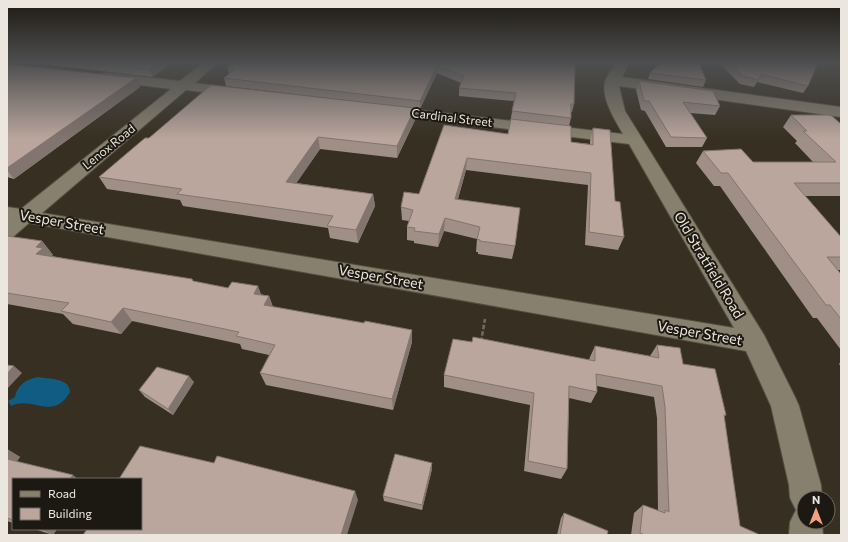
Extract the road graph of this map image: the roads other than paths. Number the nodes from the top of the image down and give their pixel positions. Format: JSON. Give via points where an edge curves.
{"nodes":[{"id":1,"x":180,"y":88,"type":"edge"},
{"id":2,"x":204,"y":88,"type":"edge"},
{"id":3,"x":612,"y":88,"type":"edge"},
{"id":4,"x":708,"y":88,"type":"edge"},
{"id":5,"x":247,"y":93,"type":"edge"},
{"id":6,"x":372,"y":108,"type":"edge"},
{"id":7,"x":841,"y":112,"type":"edge"},
{"id":8,"x":634,"y":140,"type":"junction"},
{"id":9,"x":16,"y":215,"type":"edge"},
{"id":10,"x":7,"y":230,"type":"edge"},
{"id":11,"x":755,"y":342,"type":"junction"},
{"id":12,"x":805,"y":490,"type":"edge"}],
"edges":[{"from":1,"to":9,"type":"street","name":"Lenox Road"},
{"from":2,"to":5,"type":"street"},
{"from":3,"to":8,"type":"street","name":"Old Stratfield Road","via":[[617,111]]},
{"from":4,"to":7,"type":"street"},
{"from":6,"to":8,"type":"street","name":"Cardinal Street"},
{"from":8,"to":11,"type":"street","name":"Old Stratfield Road"},
{"from":9,"to":10,"type":"street","name":"Lenox Road"},
{"from":9,"to":11,"type":"street","name":"Vesper Street"},
{"from":11,"to":12,"type":"street","name":"Old Stratfield Road","via":[[785,406]]}]}
